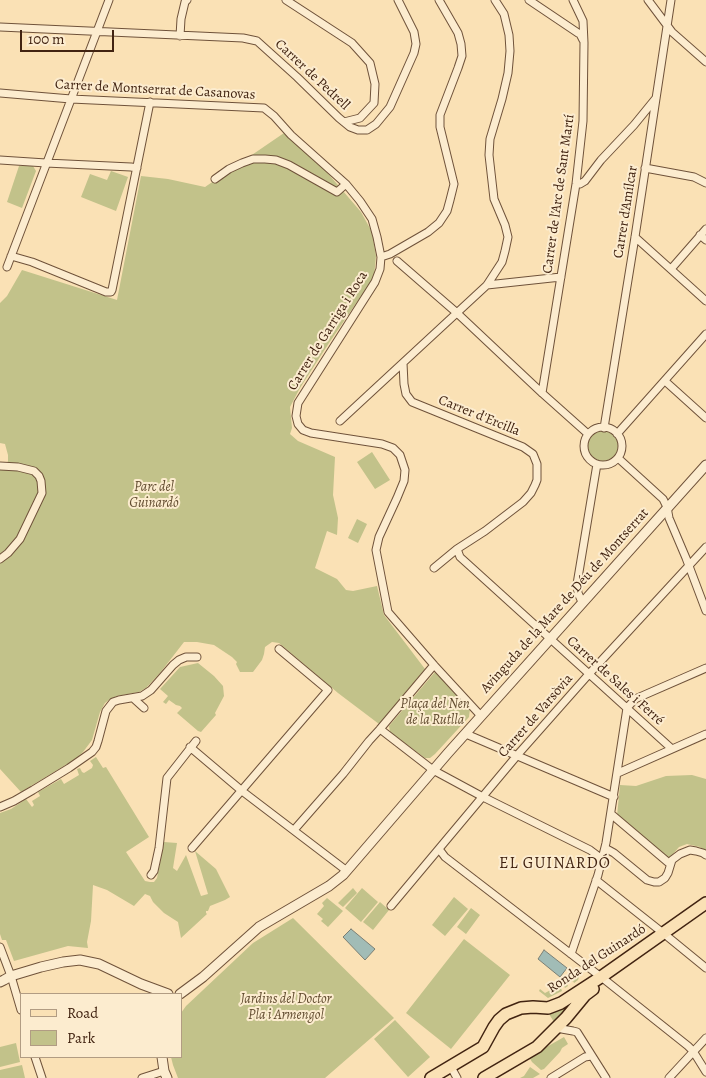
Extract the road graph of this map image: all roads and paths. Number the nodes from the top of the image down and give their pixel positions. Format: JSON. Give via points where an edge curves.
{"nodes":[{"id":1,"x":109,"y":0,"type":"edge"},
{"id":2,"x":187,"y":0,"type":"edge"},
{"id":3,"x":286,"y":0,"type":"edge"},
{"id":4,"x":398,"y":0,"type":"edge"},
{"id":5,"x":439,"y":0,"type":"edge"},
{"id":6,"x":495,"y":0,"type":"edge"},
{"id":7,"x":529,"y":0,"type":"edge"},
{"id":8,"x":573,"y":0,"type":"edge"},
{"id":9,"x":648,"y":0,"type":"edge"},
{"id":10,"x":671,"y":0,"type":"edge"},
{"id":11,"x":667,"y":26,"type":"junction"},
{"id":12,"x":0,"y":27,"type":"edge"},
{"id":13,"x":97,"y":31,"type":"junction"},
{"id":14,"x":180,"y":36,"type":"junction"},
{"id":15,"x":584,"y":43,"type":"junction"},
{"id":16,"x":706,"y":62,"type":"edge"},
{"id":17,"x":0,"y":93,"type":"edge"},
{"id":18,"x":656,"y":98,"type":"junction"},
{"id":19,"x":70,"y":99,"type":"junction"},
{"id":20,"x":150,"y":102,"type":"junction"},
{"id":21,"x":344,"y":122,"type":"junction"},
{"id":22,"x":0,"y":160,"type":"edge"},
{"id":23,"x":46,"y":163,"type":"junction"},
{"id":24,"x":137,"y":168,"type":"junction"},
{"id":25,"x":645,"y":168,"type":"junction"},
{"id":26,"x":215,"y":179,"type":"dead end"},
{"id":27,"x":706,"y":182,"type":"edge"},
{"id":28,"x":346,"y":184,"type":"junction"},
{"id":29,"x":576,"y":184,"type":"junction"},
{"id":30,"x":706,"y":229,"type":"edge"},
{"id":31,"x":635,"y":237,"type":"junction"},
{"id":32,"x":703,"y":238,"type":"edge"},
{"id":33,"x":10,"y":256,"type":"junction"},
{"id":34,"x":381,"y":257,"type":"junction"},
{"id":35,"x":397,"y":262,"type":"dead end"},
{"id":36,"x":7,"y":267,"type":"dead end"},
{"id":37,"x":671,"y":269,"type":"junction"},
{"id":38,"x":561,"y":277,"type":"junction"},
{"id":39,"x":487,"y":285,"type":"junction"},
{"id":40,"x":706,"y":301,"type":"edge"},
{"id":41,"x":457,"y":313,"type":"junction"},
{"id":42,"x":706,"y":334,"type":"edge"},
{"id":43,"x":403,"y":363,"type":"junction"},
{"id":44,"x":665,"y":381,"type":"junction"},
{"id":45,"x":542,"y":392,"type":"junction"},
{"id":46,"x":706,"y":418,"type":"edge"},
{"id":47,"x":340,"y":421,"type":"dead end"},
{"id":48,"x":604,"y":428,"type":"junction"},
{"id":49,"x":588,"y":434,"type":"junction"},
{"id":50,"x":617,"y":434,"type":"junction"},
{"id":51,"x":618,"y":458,"type":"junction"},
{"id":52,"x":597,"y":464,"type":"junction"},
{"id":53,"x":706,"y":465,"type":"edge"},
{"id":54,"x":0,"y":466,"type":"edge"},
{"id":55,"x":667,"y":508,"type":"junction"},
{"id":56,"x":706,"y":547,"type":"edge"},
{"id":57,"x":457,"y":549,"type":"junction"},
{"id":58,"x":0,"y":559,"type":"edge"},
{"id":59,"x":689,"y":566,"type":"junction"},
{"id":60,"x":434,"y":568,"type":"dead end"},
{"id":61,"x":582,"y":602,"type":"junction"},
{"id":62,"x":706,"y":611,"type":"edge"},
{"id":63,"x":550,"y":639,"type":"junction"},
{"id":64,"x":279,"y":649,"type":"dead end"},
{"id":65,"x":198,"y":657,"type":"dead end"},
{"id":66,"x":434,"y":665,"type":"junction"},
{"id":67,"x":706,"y":668,"type":"edge"},
{"id":68,"x":589,"y":674,"type":"junction"},
{"id":69,"x":133,"y":698,"type":"junction"},
{"id":70,"x":144,"y":708,"type":"dead end"},
{"id":71,"x":627,"y":708,"type":"junction"},
{"id":72,"x":481,"y":716,"type":"junction"},
{"id":73,"x":380,"y":729,"type":"junction"},
{"id":74,"x":466,"y":734,"type":"junction"},
{"id":75,"x":706,"y":734,"type":"edge"},
{"id":76,"x":196,"y":741,"type":"dead end"},
{"id":77,"x":190,"y":748,"type":"junction"},
{"id":78,"x":672,"y":749,"type":"junction"},
{"id":79,"x":517,"y":756,"type":"junction"},
{"id":80,"x":433,"y":770,"type":"junction"},
{"id":81,"x":618,"y":773,"type":"junction"},
{"id":82,"x":242,"y":791,"type":"junction"},
{"id":83,"x":483,"y":797,"type":"junction"},
{"id":84,"x":614,"y":797,"type":"junction"},
{"id":85,"x":0,"y":806,"type":"edge"},
{"id":86,"x":611,"y":814,"type":"junction"},
{"id":87,"x":294,"y":830,"type":"junction"},
{"id":88,"x":192,"y":848,"type":"dead end"},
{"id":89,"x":605,"y":848,"type":"junction"},
{"id":90,"x":439,"y":849,"type":"junction"},
{"id":91,"x":706,"y":855,"type":"edge"},
{"id":92,"x":601,"y":861,"type":"junction"},
{"id":93,"x":670,"y":864,"type":"junction"},
{"id":94,"x":347,"y":871,"type":"junction"},
{"id":95,"x":151,"y":875,"type":"dead end"},
{"id":96,"x":596,"y":880,"type":"junction"},
{"id":97,"x":706,"y":903,"type":"edge"},
{"id":98,"x":391,"y":906,"type":"dead end"},
{"id":99,"x":706,"y":913,"type":"edge"},
{"id":100,"x":666,"y":935,"type":"junction"},
{"id":101,"x":0,"y":947,"type":"edge"},
{"id":102,"x":571,"y":954,"type":"junction"},
{"id":103,"x":706,"y":968,"type":"edge"},
{"id":104,"x":0,"y":976,"type":"edge"},
{"id":105,"x":11,"y":976,"type":"junction"},
{"id":106,"x":603,"y":979,"type":"junction"},
{"id":107,"x":0,"y":982,"type":"edge"},
{"id":108,"x":165,"y":993,"type":"edge"},
{"id":109,"x":181,"y":993,"type":"edge"},
{"id":110,"x":20,"y":1007,"type":"edge"},
{"id":111,"x":556,"y":1028,"type":"junction"},
{"id":112,"x":706,"y":1038,"type":"edge"},
{"id":113,"x":693,"y":1052,"type":"junction"},
{"id":114,"x":591,"y":1056,"type":"junction"},
{"id":115,"x":35,"y":1058,"type":"edge"},
{"id":116,"x":162,"y":1058,"type":"edge"},
{"id":117,"x":451,"y":1067,"type":"junction"},
{"id":118,"x":706,"y":1072,"type":"edge"},
{"id":119,"x":165,"y":1075,"type":"edge"},
{"id":120,"x":42,"y":1078,"type":"edge"},
{"id":121,"x":142,"y":1078,"type":"edge"},
{"id":122,"x":431,"y":1078,"type":"edge"},
{"id":123,"x":457,"y":1078,"type":"edge"},
{"id":124,"x":484,"y":1078,"type":"edge"},
{"id":125,"x":552,"y":1078,"type":"edge"},
{"id":126,"x":606,"y":1078,"type":"edge"},
{"id":127,"x":669,"y":1078,"type":"edge"}],
"edges":[{"from":1,"to":13,"type":"street"},
{"from":2,"to":14,"type":"street"},
{"from":3,"to":21,"type":"street","via":[[352,43],[370,63],[375,84],[374,103],[360,118]]},
{"from":4,"to":21,"type":"street","name":"Carrer de Pedrell","via":[[414,32],[416,44],[390,108],[367,130],[358,130]]},
{"from":5,"to":34,"type":"street","via":[[458,33],[462,56],[440,115],[454,184],[447,211],[439,223]]},
{"from":6,"to":39,"type":"street","via":[[504,14],[510,51],[489,155],[494,200],[508,237],[502,262]]},
{"from":7,"to":15,"type":"street","via":[[580,34]]},
{"from":8,"to":15,"type":"street","name":"Carrer de l'Arc de Sant Martí","via":[[583,21]]},
{"from":9,"to":11,"type":"street"},
{"from":10,"to":11,"type":"street","name":"Carrer d'Amílcar"},
{"from":11,"to":16,"type":"street"},
{"from":11,"to":18,"type":"street","name":"Carrer d'Amílcar"},
{"from":12,"to":13,"type":"street","name":"Carrer de Pedrell"},
{"from":13,"to":14,"type":"street","name":"Carrer de Pedrell"},
{"from":13,"to":19,"type":"street"},
{"from":14,"to":21,"type":"street","name":"Carrer de Pedrell","via":[[256,41]]},
{"from":15,"to":29,"type":"street","name":"Carrer de l'Arc de Sant Martí","via":[[583,121]]},
{"from":17,"to":19,"type":"street","name":"Carrer de Montserrat de Casanovas"},
{"from":18,"to":25,"type":"street","name":"Carrer d'Amílcar"},
{"from":18,"to":29,"type":"street","via":[[586,181]]},
{"from":19,"to":20,"type":"street","name":"Carrer de Montserrat de Casanovas"},
{"from":19,"to":23,"type":"street"},
{"from":20,"to":24,"type":"street"},
{"from":20,"to":28,"type":"street","name":"Carrer de Montserrat de Casanovas","via":[[264,108]]},
{"from":22,"to":23,"type":"street"},
{"from":23,"to":24,"type":"street"},
{"from":23,"to":33,"type":"street"},
{"from":24,"to":33,"type":"street","via":[[111,292]]},
{"from":25,"to":27,"type":"street","via":[[694,176]]},
{"from":25,"to":31,"type":"street","name":"Carrer d'Amílcar"},
{"from":26,"to":28,"type":"street","via":[[242,163],[265,158],[289,165],[337,192]]},
{"from":28,"to":34,"type":"street","name":"Carrer de Montserrat de Casanovas","via":[[372,220]]},
{"from":29,"to":38,"type":"street","name":"Carrer de l'Arc de Sant Martí"},
{"from":30,"to":32,"type":"street"},
{"from":31,"to":37,"type":"street"},
{"from":31,"to":48,"type":"street","name":"Carrer d'Amílcar"},
{"from":32,"to":37,"type":"street"},
{"from":33,"to":36,"type":"street"},
{"from":34,"to":66,"type":"street","name":"Carrer de Garriga i Roca","via":[[375,282],[298,403],[296,416],[303,430],[311,433],[388,446],[400,455],[405,476],[376,543],[376,556],[388,612]]},
{"from":35,"to":41,"type":"street"},
{"from":37,"to":40,"type":"street"},
{"from":38,"to":39,"type":"street"},
{"from":38,"to":45,"type":"street","name":"Carrer de l'Arc de Sant Martí"},
{"from":39,"to":41,"type":"street"},
{"from":41,"to":43,"type":"street"},
{"from":41,"to":45,"type":"street"},
{"from":42,"to":44,"type":"street"},
{"from":43,"to":47,"type":"street"},
{"from":43,"to":57,"type":"street","name":"Carrer d'Ercilla","via":[[406,394],[412,402],[523,447],[533,454],[537,464],[537,480],[523,502]]},
{"from":44,"to":46,"type":"street"},
{"from":44,"to":50,"type":"street"},
{"from":45,"to":49,"type":"street"},
{"from":48,"to":49,"type":"street"},
{"from":48,"to":50,"type":"street"},
{"from":49,"to":52,"type":"street","via":[[584,444],[586,454]]},
{"from":50,"to":51,"type":"street","via":[[621,444]]},
{"from":51,"to":52,"type":"street","via":[[608,464]]},
{"from":51,"to":55,"type":"street","via":[[663,499]]},
{"from":52,"to":61,"type":"street","via":[[577,584]]},
{"from":53,"to":55,"type":"street","name":"Avinguda de la Mare de Déu de Montserrat"},
{"from":54,"to":58,"type":"street","via":[[34,471],[41,481],[42,493],[20,539]]},
{"from":55,"to":59,"type":"street"},
{"from":55,"to":61,"type":"street","name":"Avinguda de la Mare de Déu de Montserrat"},
{"from":56,"to":59,"type":"street","name":"Carrer de Varsòvia"},
{"from":57,"to":60,"type":"street","name":"Carrer d'Ercilla"},
{"from":57,"to":63,"type":"street","name":"Carrer de Sales i Ferré","via":[[460,556]]},
{"from":59,"to":62,"type":"street"},
{"from":59,"to":68,"type":"street","name":"Carrer de Varsòvia"},
{"from":61,"to":63,"type":"street","name":"Avinguda de la Mare de Déu de Montserrat"},
{"from":63,"to":68,"type":"street","name":"Carrer de Sales i Ferré"},
{"from":63,"to":72,"type":"street","name":"Avinguda de la Mare de Déu de Montserrat"},
{"from":64,"to":82,"type":"street","via":[[328,690]]},
{"from":65,"to":69,"type":"street","via":[[179,660],[147,693]]},
{"from":66,"to":72,"type":"street","name":"Carrer de Garriga i Roca"},
{"from":66,"to":73,"type":"street"},
{"from":67,"to":71,"type":"street","via":[[635,699]]},
{"from":68,"to":71,"type":"street","name":"Carrer de Sales i Ferré"},
{"from":68,"to":79,"type":"street","name":"Carrer de Varsòvia"},
{"from":69,"to":70,"type":"street"},
{"from":69,"to":85,"type":"street","via":[[113,702],[107,708],[96,747],[88,756],[14,801]]},
{"from":71,"to":78,"type":"street","name":"Carrer de Sales i Ferré"},
{"from":71,"to":81,"type":"street"},
{"from":72,"to":74,"type":"street","name":"Avinguda de la Mare de Déu de Montserrat"},
{"from":73,"to":80,"type":"street"},
{"from":73,"to":87,"type":"street"},
{"from":74,"to":79,"type":"street"},
{"from":74,"to":80,"type":"street","name":"Avinguda de la Mare de Déu de Montserrat"},
{"from":75,"to":78,"type":"street"},
{"from":76,"to":77,"type":"street"},
{"from":77,"to":82,"type":"street"},
{"from":77,"to":95,"type":"street","via":[[166,778],[159,848]]},
{"from":78,"to":81,"type":"street"},
{"from":79,"to":83,"type":"street","name":"Carrer de Varsòvia"},
{"from":79,"to":84,"type":"street"},
{"from":80,"to":83,"type":"street"},
{"from":80,"to":94,"type":"street","name":"Avinguda de la Mare de Déu de Montserrat"},
{"from":81,"to":84,"type":"street"},
{"from":82,"to":87,"type":"street"},
{"from":82,"to":88,"type":"street"},
{"from":83,"to":90,"type":"street","name":"Carrer de Varsòvia"},
{"from":83,"to":92,"type":"street","via":[[590,850]]},
{"from":84,"to":86,"type":"street"},
{"from":86,"to":89,"type":"street"},
{"from":86,"to":93,"type":"street"},
{"from":87,"to":94,"type":"street"},
{"from":89,"to":92,"type":"street"},
{"from":89,"to":93,"type":"street","via":[[651,882],[665,878]]},
{"from":90,"to":98,"type":"street","name":"Carrer de Varsòvia"},
{"from":90,"to":102,"type":"street"},
{"from":91,"to":93,"type":"street","via":[[690,850],[677,855]]},
{"from":92,"to":96,"type":"street"},
{"from":94,"to":109,"type":"street","name":"Avinguda de la Mare de Déu de Montserrat","via":[[329,886],[259,927]]},
{"from":96,"to":100,"type":"street"},
{"from":96,"to":102,"type":"street"},
{"from":97,"to":100,"type":"main road","name":"Ronda del Guinardó"},
{"from":99,"to":100,"type":"main road","name":"Ronda del Guinardó"},
{"from":100,"to":103,"type":"street"},
{"from":100,"to":106,"type":"main road","name":"Ronda del Guinardó"},
{"from":101,"to":105,"type":"street"},
{"from":102,"to":106,"type":"street"},
{"from":104,"to":105,"type":"street"},
{"from":105,"to":107,"type":"street"},
{"from":105,"to":108,"type":"street","via":[[80,960],[99,964]]},
{"from":105,"to":110,"type":"street"},
{"from":106,"to":111,"type":"main road","name":"Ronda del Guinardó"},
{"from":106,"to":113,"type":"street"},
{"from":106,"to":117,"type":"main road","name":"Ronda del Guinardó","via":[[555,1006],[521,1008],[506,1014],[483,1047]]},
{"from":111,"to":114,"type":"street","via":[[577,1032]]},
{"from":111,"to":124,"type":"main road","name":"Ronda del Guinardó","via":[[538,1046]]},
{"from":112,"to":113,"type":"street"},
{"from":113,"to":118,"type":"street"},
{"from":113,"to":127,"type":"street"},
{"from":114,"to":125,"type":"street"},
{"from":114,"to":126,"type":"street"},
{"from":115,"to":120,"type":"street"},
{"from":116,"to":119,"type":"street"},
{"from":117,"to":122,"type":"main road","name":"Ronda del Guinardó"},
{"from":117,"to":123,"type":"street"},
{"from":119,"to":121,"type":"street"}]}
